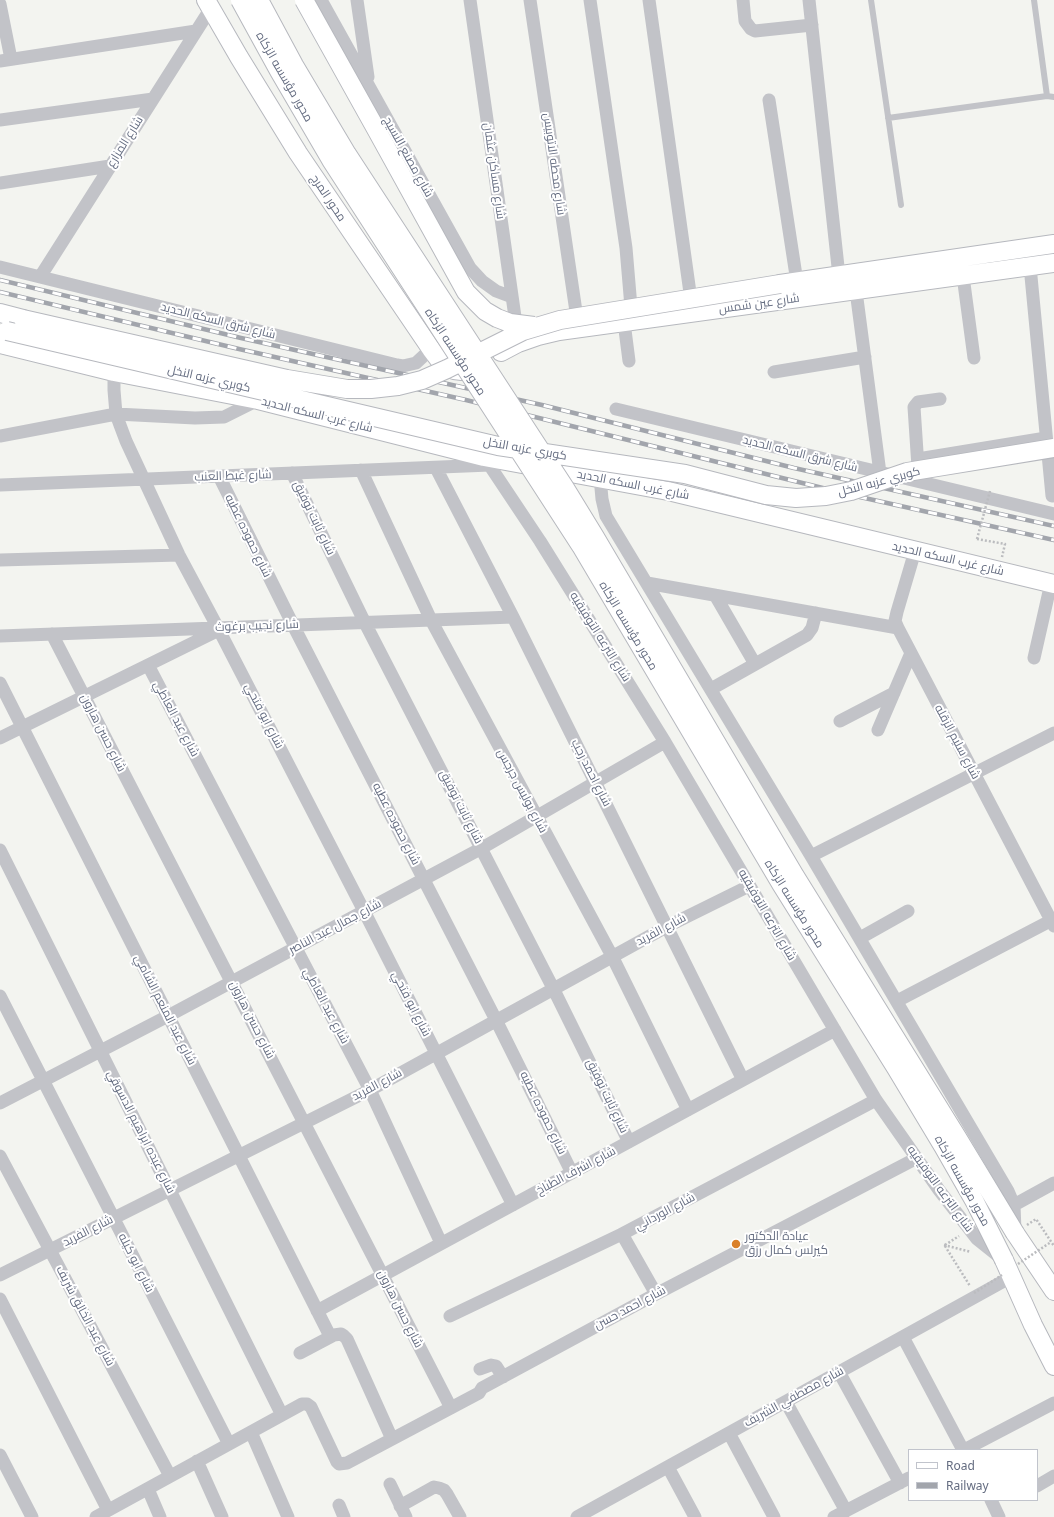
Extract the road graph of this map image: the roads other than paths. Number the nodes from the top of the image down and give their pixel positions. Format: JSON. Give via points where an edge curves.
{"nodes":[{"id":1,"x":240,"y":0,"type":"edge"},
{"id":2,"x":259,"y":0,"type":"edge"},
{"id":3,"x":304,"y":0,"type":"edge"},
{"id":4,"x":321,"y":0,"type":"edge"},
{"id":5,"x":357,"y":0,"type":"edge"},
{"id":6,"x":470,"y":0,"type":"edge"},
{"id":7,"x":530,"y":0,"type":"edge"},
{"id":8,"x":590,"y":0,"type":"edge"},
{"id":9,"x":649,"y":0,"type":"edge"},
{"id":10,"x":743,"y":0,"type":"edge"},
{"id":11,"x":809,"y":0,"type":"edge"},
{"id":12,"x":871,"y":0,"type":"edge"},
{"id":13,"x":1034,"y":0,"type":"edge"},
{"id":14,"x":0,"y":4,"type":"edge"},
{"id":15,"x":209,"y":4,"type":"edge"},
{"id":16,"x":812,"y":25,"type":"junction"},
{"id":17,"x":196,"y":31,"type":"junction"},
{"id":18,"x":5,"y":60,"type":"edge"},
{"id":19,"x":369,"y":85,"type":"junction"},
{"id":20,"x":1047,"y":96,"type":"junction"},
{"id":21,"x":1054,"y":97,"type":"edge"},
{"id":22,"x":153,"y":99,"type":"junction"},
{"id":23,"x":769,"y":100,"type":"dead end"},
{"id":24,"x":888,"y":118,"type":"junction"},
{"id":25,"x":0,"y":120,"type":"edge"},
{"id":26,"x":110,"y":166,"type":"junction"},
{"id":27,"x":0,"y":183,"type":"edge"},
{"id":28,"x":901,"y":205,"type":"dead end"},
{"id":29,"x":1054,"y":244,"type":"edge"},
{"id":30,"x":1054,"y":263,"type":"edge"},
{"id":31,"x":1030,"y":266,"type":"junction"},
{"id":32,"x":0,"y":267,"type":"edge"},
{"id":33,"x":839,"y":276,"type":"junction"},
{"id":34,"x":963,"y":276,"type":"junction"},
{"id":35,"x":40,"y":277,"type":"junction"},
{"id":36,"x":788,"y":283,"type":"junction"},
{"id":37,"x":856,"y":291,"type":"junction"},
{"id":38,"x":512,"y":297,"type":"junction"},
{"id":39,"x":0,"y":313,"type":"edge"},
{"id":40,"x":693,"y":313,"type":"junction"},
{"id":41,"x":628,"y":315,"type":"junction"},
{"id":42,"x":536,"y":327,"type":"junction"},
{"id":43,"x":578,"y":328,"type":"junction"},
{"id":44,"x":2,"y":335,"type":"edge"},
{"id":45,"x":518,"y":343,"type":"junction"},
{"id":46,"x":431,"y":349,"type":"junction"},
{"id":47,"x":865,"y":357,"type":"junction"},
{"id":48,"x":974,"y":358,"type":"dead end"},
{"id":49,"x":629,"y":361,"type":"dead end"},
{"id":50,"x":471,"y":367,"type":"joint"},
{"id":51,"x":114,"y":372,"type":"junction"},
{"id":52,"x":774,"y":372,"type":"dead end"},
{"id":53,"x":940,"y":399,"type":"dead end"},
{"id":54,"x":258,"y":400,"type":"junction"},
{"id":55,"x":616,"y":409,"type":"dead end"},
{"id":56,"x":116,"y":414,"type":"junction"},
{"id":57,"x":0,"y":436,"type":"edge"},
{"id":58,"x":1050,"y":443,"type":"edge"},
{"id":59,"x":918,"y":459,"type":"junction"},
{"id":60,"x":487,"y":461,"type":"junction"},
{"id":61,"x":436,"y":468,"type":"junction"},
{"id":62,"x":361,"y":470,"type":"junction"},
{"id":63,"x":292,"y":473,"type":"junction"},
{"id":64,"x":880,"y":473,"type":"junction"},
{"id":65,"x":219,"y":476,"type":"junction"},
{"id":66,"x":600,"y":477,"type":"junction"},
{"id":67,"x":145,"y":479,"type":"junction"},
{"id":68,"x":919,"y":482,"type":"junction"},
{"id":69,"x":0,"y":485,"type":"edge"},
{"id":70,"x":1052,"y":496,"type":"dead end"},
{"id":71,"x":1054,"y":514,"type":"edge"},
{"id":72,"x":915,"y":551,"type":"junction"},
{"id":73,"x":179,"y":555,"type":"junction"},
{"id":74,"x":0,"y":560,"type":"edge"},
{"id":75,"x":647,"y":583,"type":"junction"},
{"id":76,"x":1053,"y":583,"type":"edge"},
{"id":77,"x":715,"y":595,"type":"junction"},
{"id":78,"x":816,"y":613,"type":"junction"},
{"id":79,"x":513,"y":617,"type":"junction"},
{"id":80,"x":431,"y":620,"type":"junction"},
{"id":81,"x":365,"y":622,"type":"junction"},
{"id":82,"x":293,"y":625,"type":"junction"},
{"id":83,"x":898,"y":628,"type":"junction"},
{"id":84,"x":219,"y":629,"type":"junction"},
{"id":85,"x":52,"y":634,"type":"junction"},
{"id":86,"x":0,"y":636,"type":"edge"},
{"id":87,"x":911,"y":653,"type":"junction"},
{"id":88,"x":1034,"y":658,"type":"dead end"},
{"id":89,"x":755,"y":664,"type":"junction"},
{"id":90,"x":148,"y":665,"type":"junction"},
{"id":91,"x":0,"y":683,"type":"edge"},
{"id":92,"x":711,"y":689,"type":"junction"},
{"id":93,"x":894,"y":693,"type":"junction"},
{"id":94,"x":84,"y":697,"type":"junction"},
{"id":95,"x":840,"y":721,"type":"dead end"},
{"id":96,"x":22,"y":727,"type":"junction"},
{"id":97,"x":878,"y":730,"type":"dead end"},
{"id":98,"x":1054,"y":733,"type":"edge"},
{"id":99,"x":0,"y":738,"type":"edge"},
{"id":100,"x":665,"y":742,"type":"junction"},
{"id":101,"x":974,"y":774,"type":"junction"},
{"id":102,"x":595,"y":782,"type":"junction"},
{"id":103,"x":536,"y":817,"type":"junction"},
{"id":104,"x":482,"y":848,"type":"junction"},
{"id":105,"x":0,"y":850,"type":"edge"},
{"id":106,"x":811,"y":856,"type":"junction"},
{"id":107,"x":424,"y":879,"type":"junction"},
{"id":108,"x":749,"y":886,"type":"junction"},
{"id":109,"x":364,"y":911,"type":"junction"},
{"id":110,"x":908,"y":911,"type":"dead end"},
{"id":111,"x":1053,"y":922,"type":"edge"},
{"id":112,"x":668,"y":926,"type":"junction"},
{"id":113,"x":860,"y":938,"type":"junction"},
{"id":114,"x":296,"y":948,"type":"junction"},
{"id":115,"x":612,"y":956,"type":"junction"},
{"id":116,"x":232,"y":982,"type":"junction"},
{"id":117,"x":553,"y":988,"type":"junction"},
{"id":118,"x":0,"y":996,"type":"edge"},
{"id":119,"x":897,"y":1001,"type":"junction"},
{"id":120,"x":168,"y":1016,"type":"junction"},
{"id":121,"x":496,"y":1020,"type":"junction"},
{"id":122,"x":835,"y":1030,"type":"junction"},
{"id":123,"x":100,"y":1051,"type":"junction"},
{"id":124,"x":436,"y":1053,"type":"junction"},
{"id":125,"x":744,"y":1080,"type":"junction"},
{"id":126,"x":43,"y":1081,"type":"junction"},
{"id":127,"x":370,"y":1090,"type":"junction"},
{"id":128,"x":876,"y":1100,"type":"junction"},
{"id":129,"x":0,"y":1102,"type":"edge"},
{"id":130,"x":688,"y":1110,"type":"junction"},
{"id":131,"x":305,"y":1122,"type":"junction"},
{"id":132,"x":629,"y":1142,"type":"junction"},
{"id":133,"x":238,"y":1155,"type":"junction"},
{"id":134,"x":0,"y":1156,"type":"edge"},
{"id":135,"x":917,"y":1158,"type":"junction"},
{"id":136,"x":572,"y":1173,"type":"junction"},
{"id":137,"x":1054,"y":1183,"type":"edge"},
{"id":138,"x":170,"y":1190,"type":"junction"},
{"id":139,"x":513,"y":1204,"type":"junction"},
{"id":140,"x":1014,"y":1205,"type":"junction"},
{"id":141,"x":113,"y":1218,"type":"junction"},
{"id":142,"x":1015,"y":1233,"type":"junction"},
{"id":143,"x":622,"y":1234,"type":"junction"},
{"id":144,"x":441,"y":1243,"type":"junction"},
{"id":145,"x":50,"y":1250,"type":"junction"},
{"id":146,"x":1004,"y":1260,"type":"junction"},
{"id":147,"x":0,"y":1275,"type":"edge"},
{"id":148,"x":382,"y":1275,"type":"junction"},
{"id":149,"x":1011,"y":1277,"type":"junction"},
{"id":150,"x":1054,"y":1291,"type":"edge"},
{"id":151,"x":656,"y":1294,"type":"junction"},
{"id":152,"x":0,"y":1299,"type":"edge"},
{"id":153,"x":317,"y":1311,"type":"junction"},
{"id":154,"x":450,"y":1316,"type":"dead end"},
{"id":155,"x":330,"y":1336,"type":"junction"},
{"id":156,"x":903,"y":1337,"type":"junction"},
{"id":157,"x":300,"y":1353,"type":"dead end"},
{"id":158,"x":1054,"y":1366,"type":"edge"},
{"id":159,"x":480,"y":1369,"type":"dead end"},
{"id":160,"x":839,"y":1372,"type":"junction"},
{"id":161,"x":503,"y":1377,"type":"junction"},
{"id":162,"x":786,"y":1402,"type":"junction"},
{"id":163,"x":1054,"y":1403,"type":"edge"},
{"id":164,"x":451,"y":1408,"type":"junction"},
{"id":165,"x":282,"y":1415,"type":"junction"},
{"id":166,"x":251,"y":1432,"type":"junction"},
{"id":167,"x":729,"y":1433,"type":"junction"},
{"id":168,"x":392,"y":1439,"type":"junction"},
{"id":169,"x":229,"y":1444,"type":"junction"},
{"id":170,"x":964,"y":1449,"type":"edge"},
{"id":171,"x":967,"y":1449,"type":"edge"},
{"id":172,"x":0,"y":1455,"type":"edge"},
{"id":173,"x":197,"y":1461,"type":"junction"},
{"id":174,"x":668,"y":1467,"type":"junction"},
{"id":175,"x":170,"y":1476,"type":"junction"},
{"id":176,"x":1054,"y":1476,"type":"edge"},
{"id":177,"x":905,"y":1480,"type":"edge"},
{"id":178,"x":390,"y":1484,"type":"dead end"},
{"id":179,"x":1038,"y":1485,"type":"edge"},
{"id":180,"x":148,"y":1489,"type":"junction"},
{"id":181,"x":991,"y":1501,"type":"edge"},
{"id":182,"x":403,"y":1511,"type":"edge"},
{"id":183,"x":846,"y":1511,"type":"junction"},
{"id":184,"x":598,"y":1512,"type":"edge"},
{"id":185,"x":103,"y":1514,"type":"edge"},
{"id":186,"x":995,"y":1516,"type":"edge"},
{"id":187,"x":32,"y":1517,"type":"edge"},
{"id":188,"x":160,"y":1517,"type":"edge"},
{"id":189,"x":222,"y":1517,"type":"edge"},
{"id":190,"x":288,"y":1517,"type":"edge"},
{"id":191,"x":460,"y":1517,"type":"edge"},
{"id":192,"x":577,"y":1517,"type":"edge"},
{"id":193,"x":695,"y":1517,"type":"edge"},
{"id":194,"x":774,"y":1517,"type":"edge"},
{"id":195,"x":834,"y":1517,"type":"edge"}],
"edges":[{"from":1,"to":146,"type":"main road","name":"محور مؤسسه الزكاه","bridge":true,"via":[[332,160],[581,546],[781,884],[943,1146]]},
{"from":2,"to":142,"type":"main road","name":"محور مؤسسه الزكاه","bridge":true,"via":[[347,154],[565,488],[795,876]]},
{"from":3,"to":42,"type":"main road","bridge":true,"via":[[458,281],[485,311],[497,318]]},
{"from":4,"to":19,"type":"street","name":"شارع مصنع النسيج"},
{"from":5,"to":19,"type":"street"},
{"from":6,"to":38,"type":"street","name":"شارع مساكن عثمان"},
{"from":7,"to":43,"type":"street","name":"شارع محطه الاتوبيس"},
{"from":8,"to":41,"type":"street","via":[[626,248]]},
{"from":9,"to":40,"type":"street"},
{"from":10,"to":16,"type":"street","via":[[746,21],[755,31]]},
{"from":11,"to":16,"type":"street"},
{"from":12,"to":24,"type":"lane"},
{"from":13,"to":20,"type":"lane"},
{"from":14,"to":18,"type":"street"},
{"from":15,"to":17,"type":"street","name":"شارع المزارع"},
{"from":15,"to":46,"type":"main road","name":"محور المرج","via":[[298,153]]},
{"from":16,"to":33,"type":"street"},
{"from":17,"to":18,"type":"street"},
{"from":17,"to":22,"type":"street","name":"شارع المزارع"},
{"from":19,"to":38,"type":"street","name":"شارع مصنع النسيج","via":[[470,268],[496,291]]},
{"from":20,"to":21,"type":"lane"},
{"from":20,"to":24,"type":"lane"},
{"from":22,"to":25,"type":"street"},
{"from":22,"to":26,"type":"street","name":"شارع المزارع"},
{"from":23,"to":36,"type":"street"},
{"from":24,"to":28,"type":"lane"},
{"from":26,"to":27,"type":"street"},
{"from":26,"to":35,"type":"street","name":"شارع المزارع"},
{"from":29,"to":33,"type":"main road","name":"شارع عين شمس"},
{"from":30,"to":31,"type":"main road","name":"شارع عين شمس"},
{"from":31,"to":34,"type":"main road","name":"شارع عين شمس"},
{"from":31,"to":58,"type":"street"},
{"from":32,"to":35,"type":"street","name":"شارع شرق السكه الحديد"},
{"from":33,"to":36,"type":"main road","name":"شارع عين شمس"},
{"from":34,"to":37,"type":"main road","name":"شارع عين شمس"},
{"from":34,"to":48,"type":"street"},
{"from":35,"to":46,"type":"street","name":"شارع شرق السكه الحديد","via":[[397,365],[410,365]]},
{"from":36,"to":41,"type":"main road","name":"كوبري عزبه النخل","bridge":true},
{"from":37,"to":40,"type":"main road","name":"شارع عين شمس"},
{"from":37,"to":47,"type":"street"},
{"from":38,"to":45,"type":"street","name":"شارع مساكن عثمان"},
{"from":39,"to":42,"type":"main road","name":"كوبري عزبه النخل","bridge":true,"via":[[287,379],[347,389],[398,386],[422,380]]},
{"from":40,"to":41,"type":"main road","name":"شارع عين شمس"},
{"from":41,"to":42,"type":"main road","name":"كوبري عزبه النخل","bridge":true,"via":[[580,316]]},
{"from":41,"to":43,"type":"main road","name":"شارع عين شمس"},
{"from":41,"to":49,"type":"street"},
{"from":43,"to":45,"type":"main road","name":"شارع عين شمس"},
{"from":44,"to":51,"type":"main road","name":"شارع غرب السكه الحديد"},
{"from":44,"to":58,"type":"main road","name":"كوبري عزبه النخل","bridge":true,"via":[[498,446],[685,474],[766,495],[796,498],[826,496],[851,491],[907,472]]},
{"from":45,"to":50,"type":"main road","name":"شارع عين شمس"},
{"from":46,"to":50,"type":"main road","name":"محور المرج","via":[[439,361],[448,368],[460,371]]},
{"from":47,"to":52,"type":"street"},
{"from":47,"to":64,"type":"street"},
{"from":51,"to":54,"type":"main road","name":"شارع غرب السكه الحديد"},
{"from":51,"to":56,"type":"street","name":"شارع ابو فتحي"},
{"from":53,"to":59,"type":"street","via":[[918,402],[914,407]]},
{"from":54,"to":56,"type":"street","via":[[224,417]]},
{"from":54,"to":60,"type":"main road","name":"شارع غرب السكه الحديد"},
{"from":55,"to":64,"type":"street","name":"شارع شرق السكه الحديد"},
{"from":56,"to":57,"type":"street"},
{"from":56,"to":67,"type":"street","name":"شارع ابو فتحي"},
{"from":58,"to":59,"type":"street"},
{"from":58,"to":70,"type":"street"},
{"from":59,"to":68,"type":"street"},
{"from":60,"to":61,"type":"street","name":"شارع غيط العنب"},
{"from":60,"to":66,"type":"main road","name":"شارع غرب السكه الحديد"},
{"from":60,"to":100,"type":"street","name":"شارع الترعه التوفيقيه"},
{"from":61,"to":62,"type":"street","name":"شارع غيط العنب"},
{"from":61,"to":79,"type":"street","name":"شارع احمد رجب"},
{"from":62,"to":63,"type":"street","name":"شارع غيط العنب"},
{"from":62,"to":80,"type":"street","name":"شارع بوليس جرجس"},
{"from":63,"to":65,"type":"street","name":"شارع غيط العنب"},
{"from":63,"to":81,"type":"street","name":"شارع ثابت توفيق"},
{"from":64,"to":68,"type":"street","name":"شارع شرق السكه الحديد"},
{"from":65,"to":67,"type":"street","name":"شارع غيط العنب"},
{"from":65,"to":82,"type":"street","name":"شارع حموده عطيه"},
{"from":66,"to":72,"type":"main road","name":"شارع غرب السكه الحديد"},
{"from":66,"to":75,"type":"street","via":[[606,516]]},
{"from":67,"to":69,"type":"street","name":"شارع غيط العنب"},
{"from":67,"to":73,"type":"street","name":"شارع ابو فتحي"},
{"from":68,"to":71,"type":"street","name":"شارع شرق السكه الحديد"},
{"from":72,"to":76,"type":"main road","name":"شارع غرب السكه الحديد"},
{"from":72,"to":83,"type":"street","name":"شارع سليم الزقله","via":[[895,620]]},
{"from":73,"to":74,"type":"street"},
{"from":73,"to":84,"type":"street","name":"شارع ابو فتحي"},
{"from":75,"to":77,"type":"street"},
{"from":75,"to":92,"type":"street"},
{"from":76,"to":88,"type":"street"},
{"from":77,"to":78,"type":"street"},
{"from":77,"to":89,"type":"street"},
{"from":78,"to":83,"type":"street"},
{"from":78,"to":89,"type":"street","via":[[807,635]]},
{"from":79,"to":80,"type":"street","name":"شارع نجيب برغوث"},
{"from":79,"to":102,"type":"street","name":"شارع احمد رجب"},
{"from":80,"to":81,"type":"street","name":"شارع نجيب برغوث"},
{"from":80,"to":103,"type":"street","name":"شارع بوليس جرجس"},
{"from":81,"to":82,"type":"street","name":"شارع نجيب برغوث"},
{"from":81,"to":104,"type":"street","name":"شارع ثابت توفيق"},
{"from":82,"to":84,"type":"street","name":"شارع نجيب برغوث"},
{"from":82,"to":107,"type":"street","name":"شارع حموده عطيه"},
{"from":83,"to":87,"type":"street","name":"شارع سليم الزقله"},
{"from":84,"to":85,"type":"street","name":"شارع نجيب برغوث"},
{"from":84,"to":90,"type":"street"},
{"from":84,"to":109,"type":"street","name":"شارع ابو فتحي"},
{"from":85,"to":86,"type":"street","name":"شارع نجيب برغوث"},
{"from":85,"to":94,"type":"street","name":"شارع حسن هارون"},
{"from":87,"to":93,"type":"street"},
{"from":87,"to":101,"type":"street","name":"شارع سليم الزقله"},
{"from":89,"to":92,"type":"street"},
{"from":90,"to":94,"type":"street"},
{"from":90,"to":114,"type":"street","name":"شارع عبد العاطي"},
{"from":91,"to":96,"type":"street","name":"شارع عبد المنعم الشامي"},
{"from":92,"to":106,"type":"street"},
{"from":93,"to":95,"type":"street"},
{"from":93,"to":97,"type":"street"},
{"from":94,"to":96,"type":"street"},
{"from":94,"to":116,"type":"street","name":"شارع حسن هارون"},
{"from":96,"to":99,"type":"street"},
{"from":96,"to":120,"type":"street","name":"شارع عبد المنعم الشامي"},
{"from":98,"to":101,"type":"street"},
{"from":100,"to":102,"type":"street","name":"شارع جمال عبد الناصر"},
{"from":100,"to":108,"type":"street","name":"شارع الترعه التوفيقيه"},
{"from":101,"to":106,"type":"street"},
{"from":101,"to":111,"type":"street","name":"شارع سليم الزقله"},
{"from":102,"to":103,"type":"street","name":"شارع جمال عبد الناصر"},
{"from":102,"to":112,"type":"street","name":"شارع احمد رجب"},
{"from":103,"to":104,"type":"street","name":"شارع جمال عبد الناصر"},
{"from":103,"to":115,"type":"street","name":"شارع بوليس جرجس"},
{"from":104,"to":107,"type":"street","name":"شارع جمال عبد الناصر"},
{"from":104,"to":117,"type":"street","name":"شارع ثابت توفيق"},
{"from":105,"to":123,"type":"street","name":"شارع عبده ابراهيم الدسوقي"},
{"from":106,"to":113,"type":"street"},
{"from":107,"to":109,"type":"street","name":"شارع جمال عبد الناصر"},
{"from":107,"to":121,"type":"street","name":"شارع حموده عطيه"},
{"from":108,"to":112,"type":"street","name":"شارع الفريد"},
{"from":108,"to":122,"type":"street","name":"شارع الترعه التوفيقيه"},
{"from":109,"to":114,"type":"street","name":"شارع جمال عبد الناصر"},
{"from":109,"to":124,"type":"street","name":"شارع ابو فتحي"},
{"from":110,"to":113,"type":"street"},
{"from":111,"to":119,"type":"street"},
{"from":112,"to":115,"type":"street","name":"شارع الفريد"},
{"from":112,"to":125,"type":"street","name":"شارع احمد رجب"},
{"from":113,"to":119,"type":"street"},
{"from":114,"to":116,"type":"street","name":"شارع جمال عبد الناصر"},
{"from":114,"to":127,"type":"street","name":"شارع عبد العاطي"},
{"from":115,"to":117,"type":"street","name":"شارع الفريد"},
{"from":115,"to":130,"type":"street","name":"شارع بوليس جرجس"},
{"from":116,"to":120,"type":"street","name":"شارع جمال عبد الناصر"},
{"from":116,"to":131,"type":"street","name":"شارع حسن هارون"},
{"from":117,"to":121,"type":"street","name":"شارع الفريد"},
{"from":117,"to":132,"type":"street","name":"شارع ثابت توفيق"},
{"from":118,"to":126,"type":"street","name":"شارع ابو كيله"},
{"from":119,"to":140,"type":"street"},
{"from":120,"to":123,"type":"street","name":"شارع جمال عبد الناصر"},
{"from":120,"to":133,"type":"street","name":"شارع عبد المنعم الشامي"},
{"from":121,"to":124,"type":"street","name":"شارع الفريد"},
{"from":121,"to":136,"type":"street","name":"شارع حموده عطيه"},
{"from":122,"to":125,"type":"street","name":"شارع اشرف الطباخ"},
{"from":122,"to":128,"type":"street","name":"شارع الترعه التوفيقيه"},
{"from":123,"to":126,"type":"street","name":"شارع جمال عبد الناصر"},
{"from":123,"to":138,"type":"street","name":"شارع عبده ابراهيم الدسوقي"},
{"from":124,"to":127,"type":"street","name":"شارع الفريد"},
{"from":124,"to":139,"type":"street","name":"شارع ابو فتحي"},
{"from":125,"to":130,"type":"street","name":"شارع اشرف الطباخ"},
{"from":126,"to":129,"type":"street","name":"شارع جمال عبد الناصر"},
{"from":126,"to":141,"type":"street","name":"شارع ابو كيله"},
{"from":127,"to":131,"type":"street","name":"شارع الفريد"},
{"from":127,"to":144,"type":"street","name":"شارع عبد العاطي"},
{"from":128,"to":135,"type":"street","name":"شارع الترعه التوفيقيه"},
{"from":128,"to":143,"type":"street","name":"شارع الورداني"},
{"from":130,"to":132,"type":"street","name":"شارع اشرف الطباخ"},
{"from":131,"to":133,"type":"street","name":"شارع الفريد"},
{"from":131,"to":148,"type":"street","name":"شارع حسن هارون"},
{"from":132,"to":136,"type":"street","name":"شارع اشرف الطباخ"},
{"from":133,"to":138,"type":"street","name":"شارع الفريد"},
{"from":133,"to":153,"type":"street","name":"شارع عبد المنعم الشامي"},
{"from":134,"to":145,"type":"street","name":"شارع عبد الخالق شريف"},
{"from":135,"to":146,"type":"street","name":"شارع الترعه التوفيقيه","via":[[977,1239]]},
{"from":135,"to":151,"type":"street","name":"شارع احمد حسن"},
{"from":136,"to":139,"type":"street","name":"شارع اشرف الطباخ"},
{"from":137,"to":140,"type":"street"},
{"from":138,"to":141,"type":"street","name":"شارع الفريد"},
{"from":138,"to":165,"type":"street","name":"شارع عبده ابراهيم الدسوقي"},
{"from":139,"to":144,"type":"street","name":"شارع اشرف الطباخ"},
{"from":140,"to":142,"type":"street"},
{"from":141,"to":145,"type":"street","name":"شارع الفريد"},
{"from":141,"to":169,"type":"street","name":"شارع ابو كيله"},
{"from":142,"to":150,"type":"main road"},
{"from":143,"to":151,"type":"street"},
{"from":143,"to":154,"type":"street","name":"شارع الورداني"},
{"from":144,"to":148,"type":"street","name":"شارع اشرف الطباخ"},
{"from":145,"to":147,"type":"street","name":"شارع الفريد"},
{"from":145,"to":175,"type":"street","name":"شارع عبد الخالق شريف"},
{"from":146,"to":149,"type":"main road","name":"شارع الترعه التوفيقيه"},
{"from":148,"to":153,"type":"street","name":"شارع اشرف الطباخ"},
{"from":148,"to":164,"type":"street","name":"شارع حسن هارون"},
{"from":149,"to":156,"type":"street","name":"شارع مصطفي الشريف"},
{"from":149,"to":158,"type":"main road","name":"شارع الترعه التوفيقيه"},
{"from":151,"to":161,"type":"street","name":"شارع احمد حسن"},
{"from":152,"to":185,"type":"street"},
{"from":153,"to":155,"type":"street","name":"شارع عبد المنعم الشامي"},
{"from":155,"to":157,"type":"street"},
{"from":155,"to":168,"type":"street","via":[[341,1334],[346,1339]]},
{"from":156,"to":160,"type":"street","name":"شارع مصطفي الشريف"},
{"from":156,"to":170,"type":"street"},
{"from":159,"to":161,"type":"street","via":[[491,1364],[496,1366]]},
{"from":160,"to":162,"type":"street","name":"شارع مصطفي الشريف"},
{"from":160,"to":177,"type":"street"},
{"from":161,"to":164,"type":"street","name":"شارع احمد حسن"},
{"from":162,"to":167,"type":"street","name":"شارع مصطفي الشريف"},
{"from":162,"to":183,"type":"street"},
{"from":163,"to":171,"type":"street"},
{"from":164,"to":168,"type":"street","name":"شارع احمد حسن"},
{"from":165,"to":166,"type":"street"},
{"from":165,"to":168,"type":"street","name":"شارع احمد حسن","via":[[302,1404],[309,1405],[339,1464],[346,1464]]},
{"from":166,"to":169,"type":"street"},
{"from":166,"to":190,"type":"street"},
{"from":167,"to":174,"type":"street","name":"شارع مصطفي الشريف"},
{"from":167,"to":194,"type":"street"},
{"from":169,"to":173,"type":"street"},
{"from":172,"to":187,"type":"street"},
{"from":173,"to":175,"type":"street"},
{"from":173,"to":189,"type":"street"},
{"from":174,"to":184,"type":"street","name":"شارع مصطفي الشريف"},
{"from":174,"to":193,"type":"street"},
{"from":175,"to":180,"type":"street"},
{"from":176,"to":179,"type":"street"},
{"from":177,"to":183,"type":"street"},
{"from":178,"to":182,"type":"street"},
{"from":180,"to":185,"type":"street"},
{"from":180,"to":188,"type":"street"},
{"from":181,"to":186,"type":"street"},
{"from":182,"to":191,"type":"street","via":[[434,1487],[444,1490]]},
{"from":183,"to":195,"type":"street"},
{"from":184,"to":192,"type":"street","name":"شارع مصطفي الشريف"}]}
